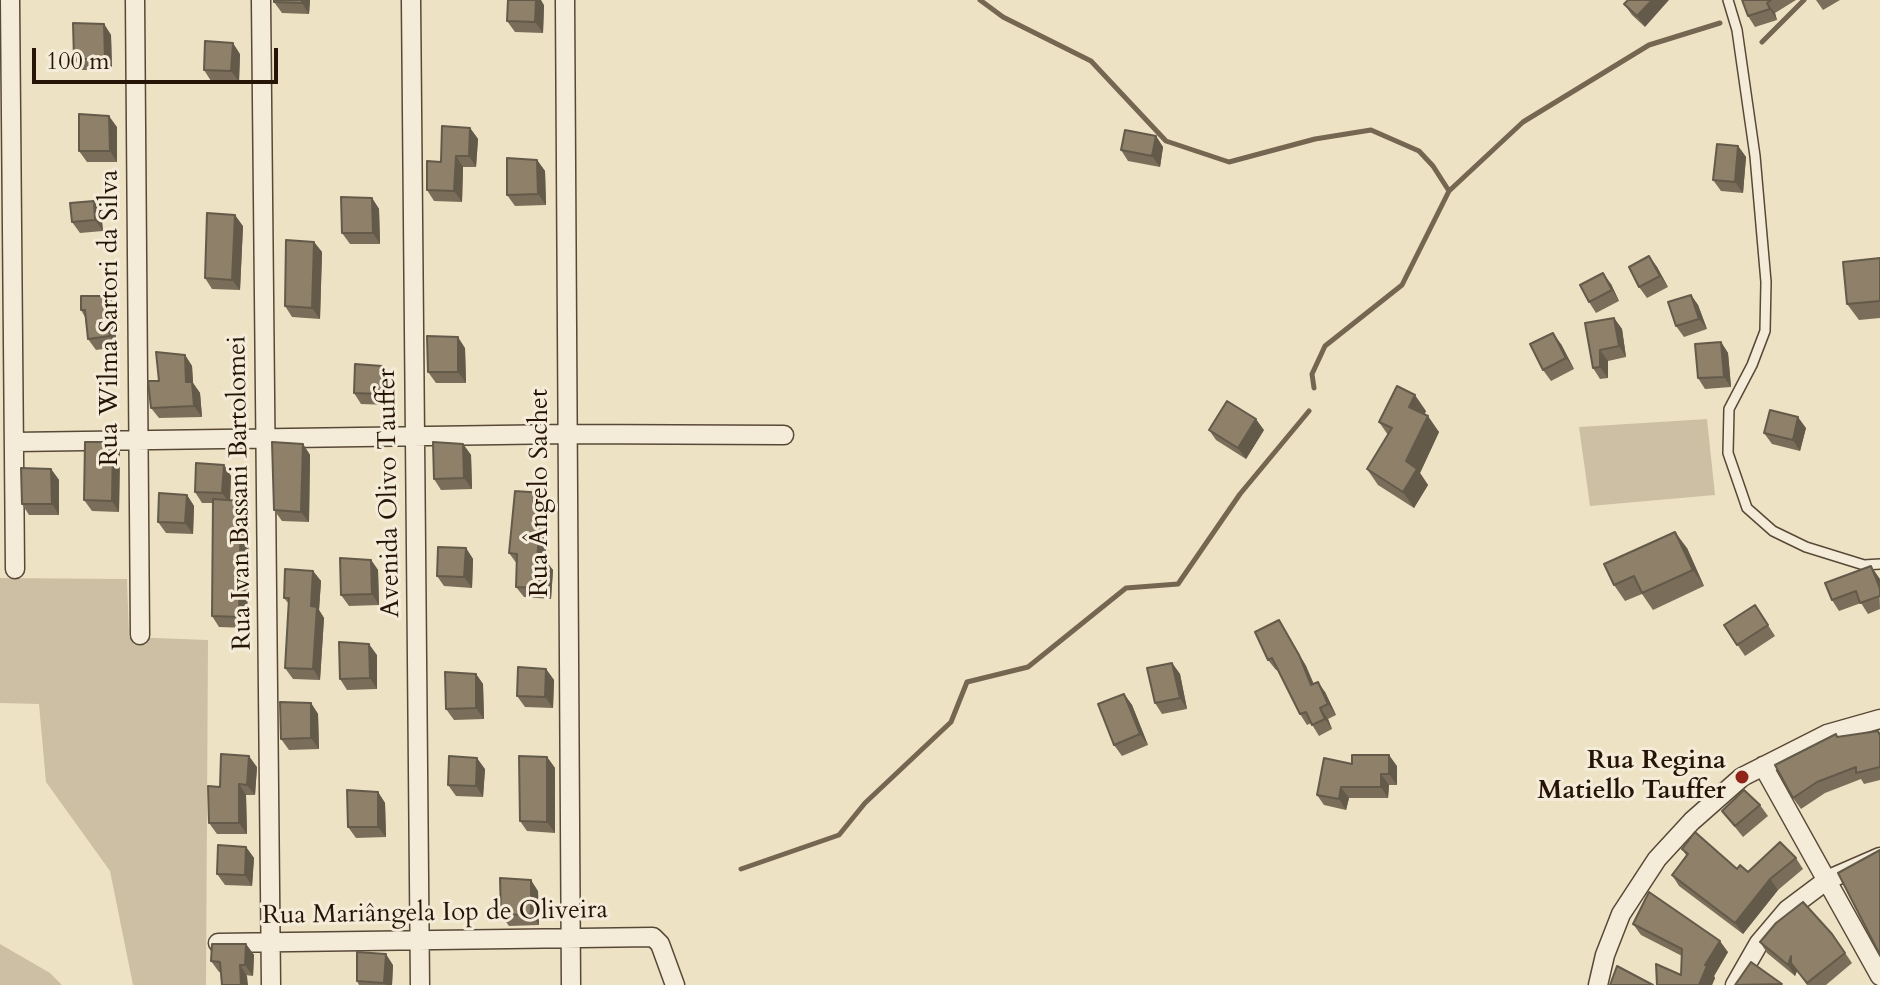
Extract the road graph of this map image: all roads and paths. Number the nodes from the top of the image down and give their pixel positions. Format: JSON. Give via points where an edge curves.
{"nodes":[{"id":1,"x":10,"y":0,"type":"edge"},
{"id":2,"x":135,"y":0,"type":"edge"},
{"id":3,"x":261,"y":0,"type":"edge"},
{"id":4,"x":411,"y":0,"type":"edge"},
{"id":5,"x":565,"y":0,"type":"edge"},
{"id":6,"x":1728,"y":0,"type":"edge"},
{"id":7,"x":567,"y":434,"type":"junction"},
{"id":8,"x":784,"y":435,"type":"dead end"},
{"id":9,"x":415,"y":437,"type":"junction"},
{"id":10,"x":267,"y":438,"type":"junction"},
{"id":11,"x":138,"y":441,"type":"junction"},
{"id":12,"x":15,"y":442,"type":"junction"},
{"id":13,"x":1880,"y":564,"type":"edge"},
{"id":14,"x":15,"y":569,"type":"dead end"},
{"id":15,"x":140,"y":635,"type":"dead end"},
{"id":16,"x":1880,"y":719,"type":"edge"},
{"id":17,"x":1763,"y":766,"type":"junction"},
{"id":18,"x":1880,"y":857,"type":"edge"},
{"id":19,"x":1827,"y":880,"type":"junction"},
{"id":20,"x":570,"y":939,"type":"junction"},
{"id":21,"x":420,"y":941,"type":"junction"},
{"id":22,"x":218,"y":943,"type":"edge"},
{"id":23,"x":271,"y":943,"type":"junction"},
{"id":24,"x":1880,"y":976,"type":"edge"},
{"id":25,"x":271,"y":985,"type":"edge"},
{"id":26,"x":420,"y":985,"type":"edge"},
{"id":27,"x":571,"y":985,"type":"edge"},
{"id":28,"x":675,"y":985,"type":"edge"},
{"id":29,"x":1598,"y":985,"type":"edge"},
{"id":30,"x":1735,"y":985,"type":"edge"}],
"edges":[{"from":1,"to":12,"type":"street"},
{"from":2,"to":11,"type":"street","name":"Rua Wilma Sartori da Silva"},
{"from":3,"to":10,"type":"street","name":"Rua Ivan Bassani Bartolomei"},
{"from":4,"to":9,"type":"street","name":"Avenida Olivo Tauffer"},
{"from":5,"to":7,"type":"street","name":"Rua Ângelo Sachet"},
{"from":6,"to":13,"type":"lane","via":[[1755,156],[1766,282],[1765,331],[1729,409],[1728,453],[1747,508],[1773,531],[1864,565]]},
{"from":7,"to":8,"type":"street"},
{"from":7,"to":9,"type":"street"},
{"from":7,"to":20,"type":"street","name":"Rua Ângelo Sachet"},
{"from":9,"to":10,"type":"street"},
{"from":9,"to":21,"type":"street","name":"Avenida Olivo Tauffer"},
{"from":10,"to":11,"type":"street"},
{"from":10,"to":23,"type":"street","name":"Rua Ivan Bassani Bartolomei"},
{"from":11,"to":12,"type":"street"},
{"from":11,"to":15,"type":"street","name":"Rua Wilma Sartori da Silva"},
{"from":12,"to":14,"type":"street"},
{"from":16,"to":17,"type":"street","via":[[1827,734]]},
{"from":17,"to":19,"type":"street"},
{"from":17,"to":29,"type":"street","via":[[1724,792],[1657,859],[1621,914]]},
{"from":18,"to":19,"type":"street"},
{"from":19,"to":24,"type":"street"},
{"from":19,"to":30,"type":"street","via":[[1787,910],[1759,943]]},
{"from":20,"to":21,"type":"street","name":"Rua Mariângela Iop de Oliveira"},
{"from":20,"to":27,"type":"street","name":"Rua Ângelo Sachet"},
{"from":20,"to":28,"type":"street","name":"Rua Mariângela Iop de Oliveira","via":[[653,937]]},
{"from":21,"to":23,"type":"street","name":"Rua Mariângela Iop de Oliveira"},
{"from":21,"to":26,"type":"street","name":"Avenida Olivo Tauffer"},
{"from":22,"to":23,"type":"street","name":"Rua Mariângela Iop de Oliveira"},
{"from":23,"to":25,"type":"street","name":"Rua Ivan Bassani Bartolomei"}]}
